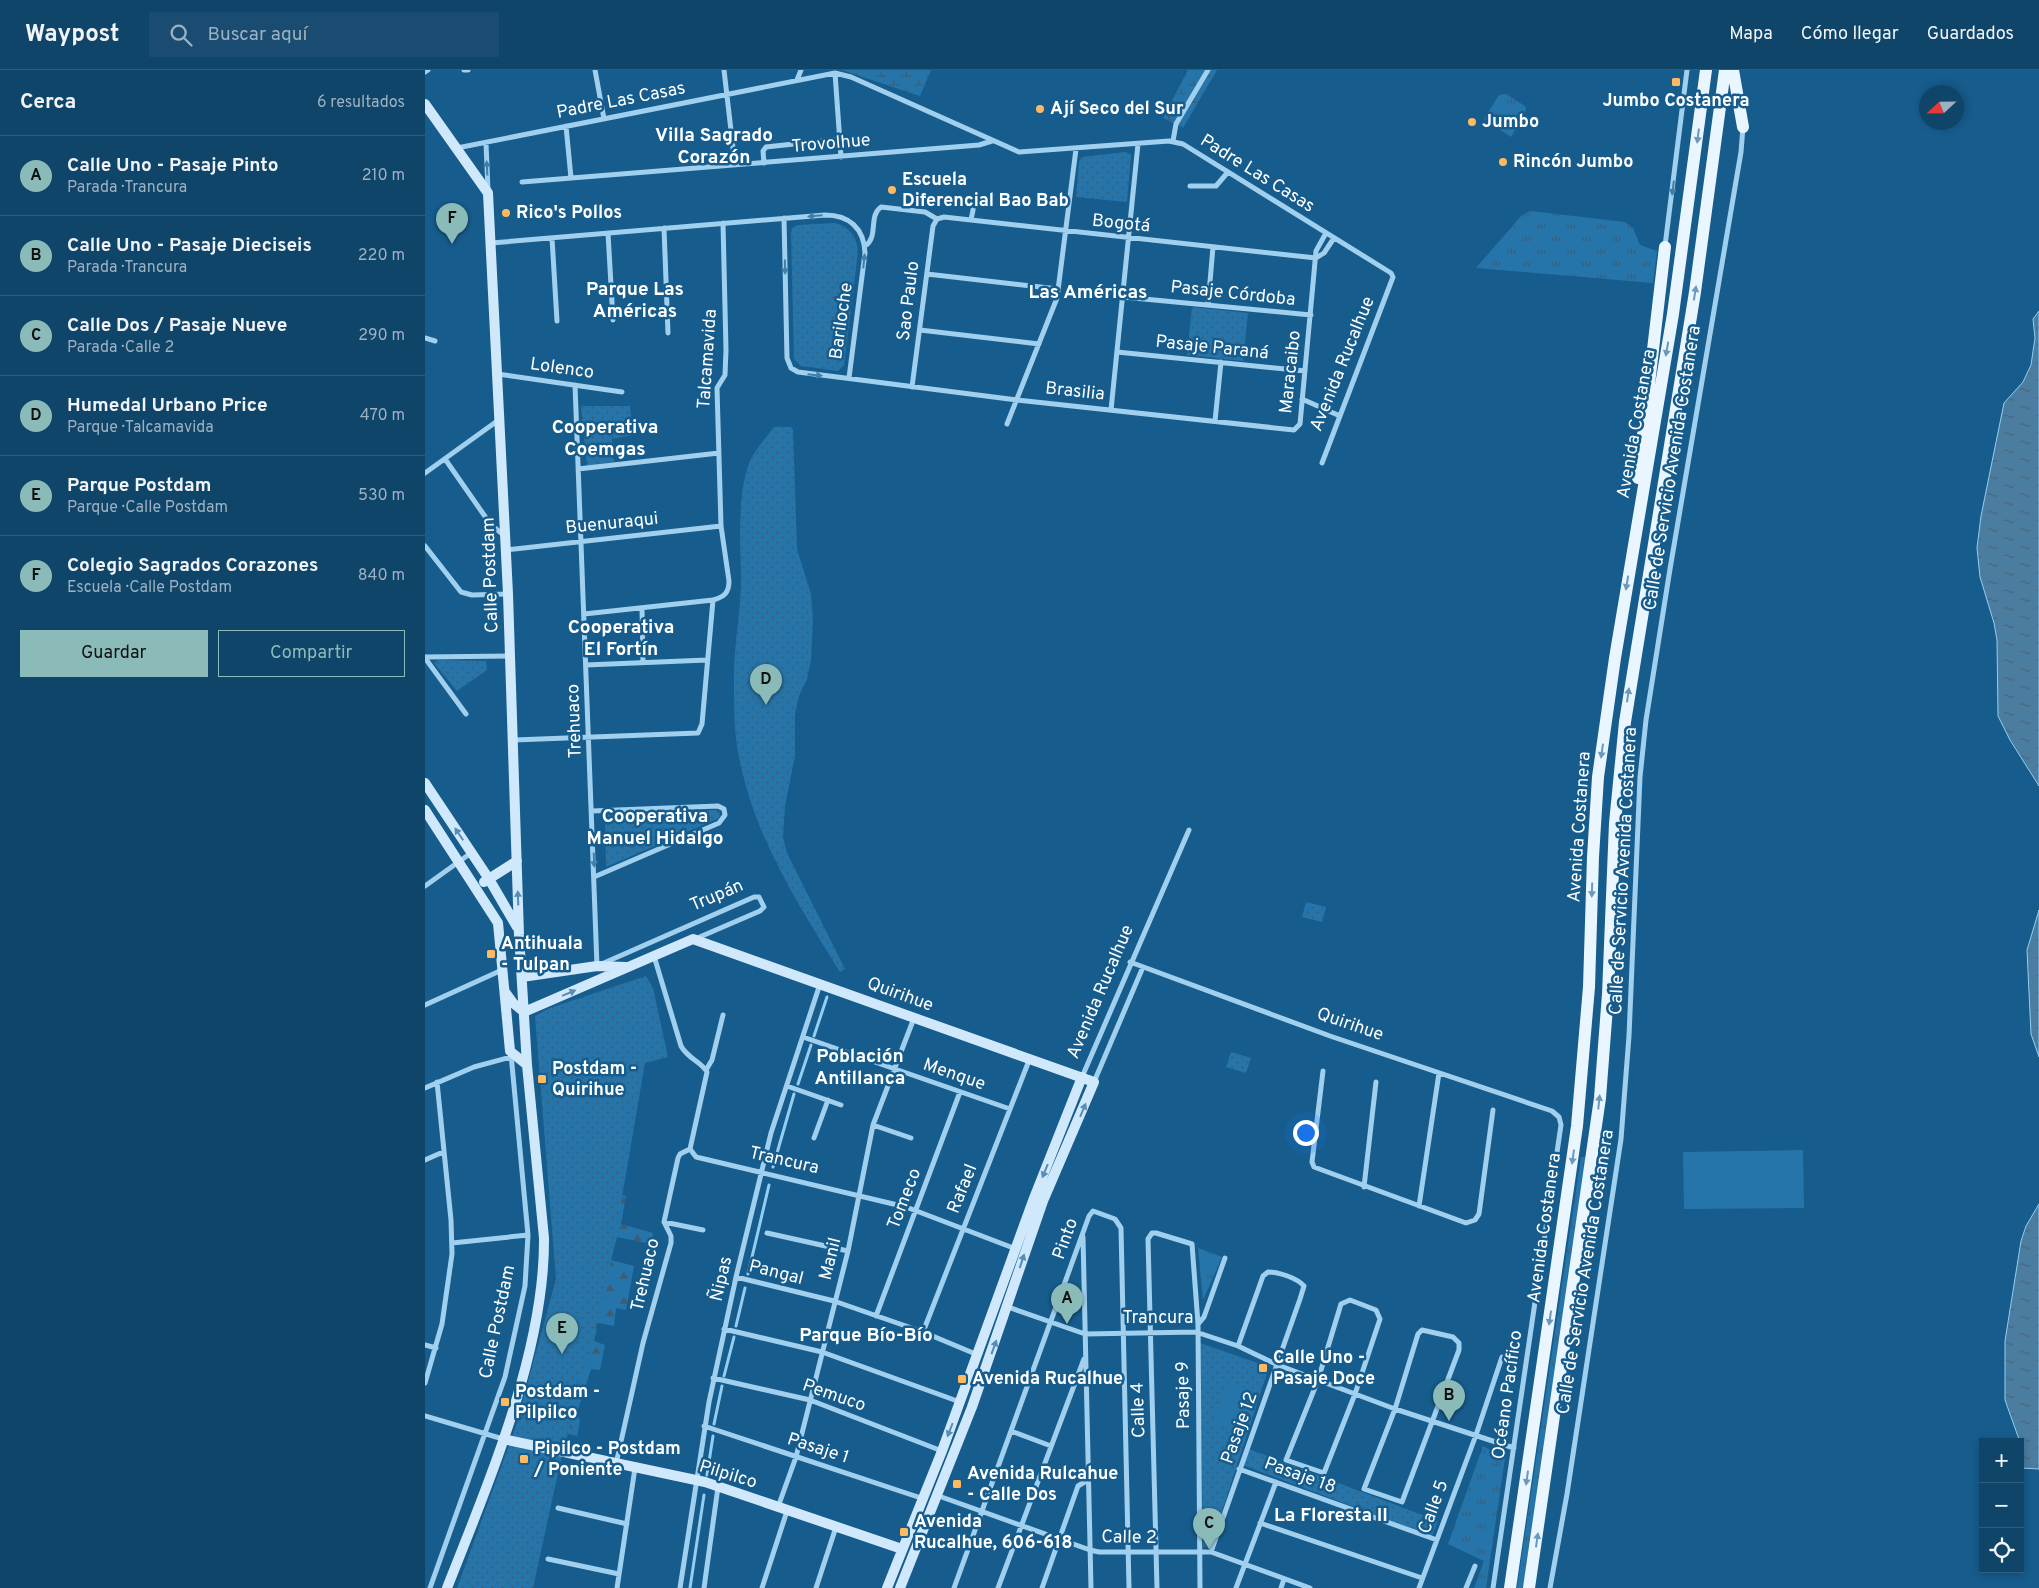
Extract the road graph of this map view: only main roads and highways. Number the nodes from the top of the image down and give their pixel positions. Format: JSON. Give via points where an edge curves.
{"nodes":[{"id":1,"x":1706,"y":70,"type":"edge"},
{"id":2,"x":1725,"y":70,"type":"edge"},
{"id":3,"x":1733,"y":70,"type":"edge"},
{"id":4,"x":1743,"y":127,"type":"road end"},
{"id":5,"x":1665,"y":247,"type":"road end"},
{"id":6,"x":1635,"y":535,"type":"junction"},
{"id":7,"x":1510,"y":1588,"type":"edge"},
{"id":8,"x":1529,"y":1588,"type":"edge"}],
"edges":[{"from":1,"to":6,"type":"main road","name":"Avenida Costanera","one_way":true,"via":[[1678,286]]},
{"from":8,"to":2,"type":"main road","name":"Avenida Costanera","one_way":true,"via":[[1600,1098],[1615,822],[1625,722],[1697,283]]},
{"from":3,"to":4,"type":"main road"},
{"from":5,"to":6,"type":"main road","via":[[1642,426]]},
{"from":6,"to":7,"type":"main road","name":"Avenida Costanera","one_way":true,"via":[[1598,777],[1589,987],[1577,1126]]}]}
